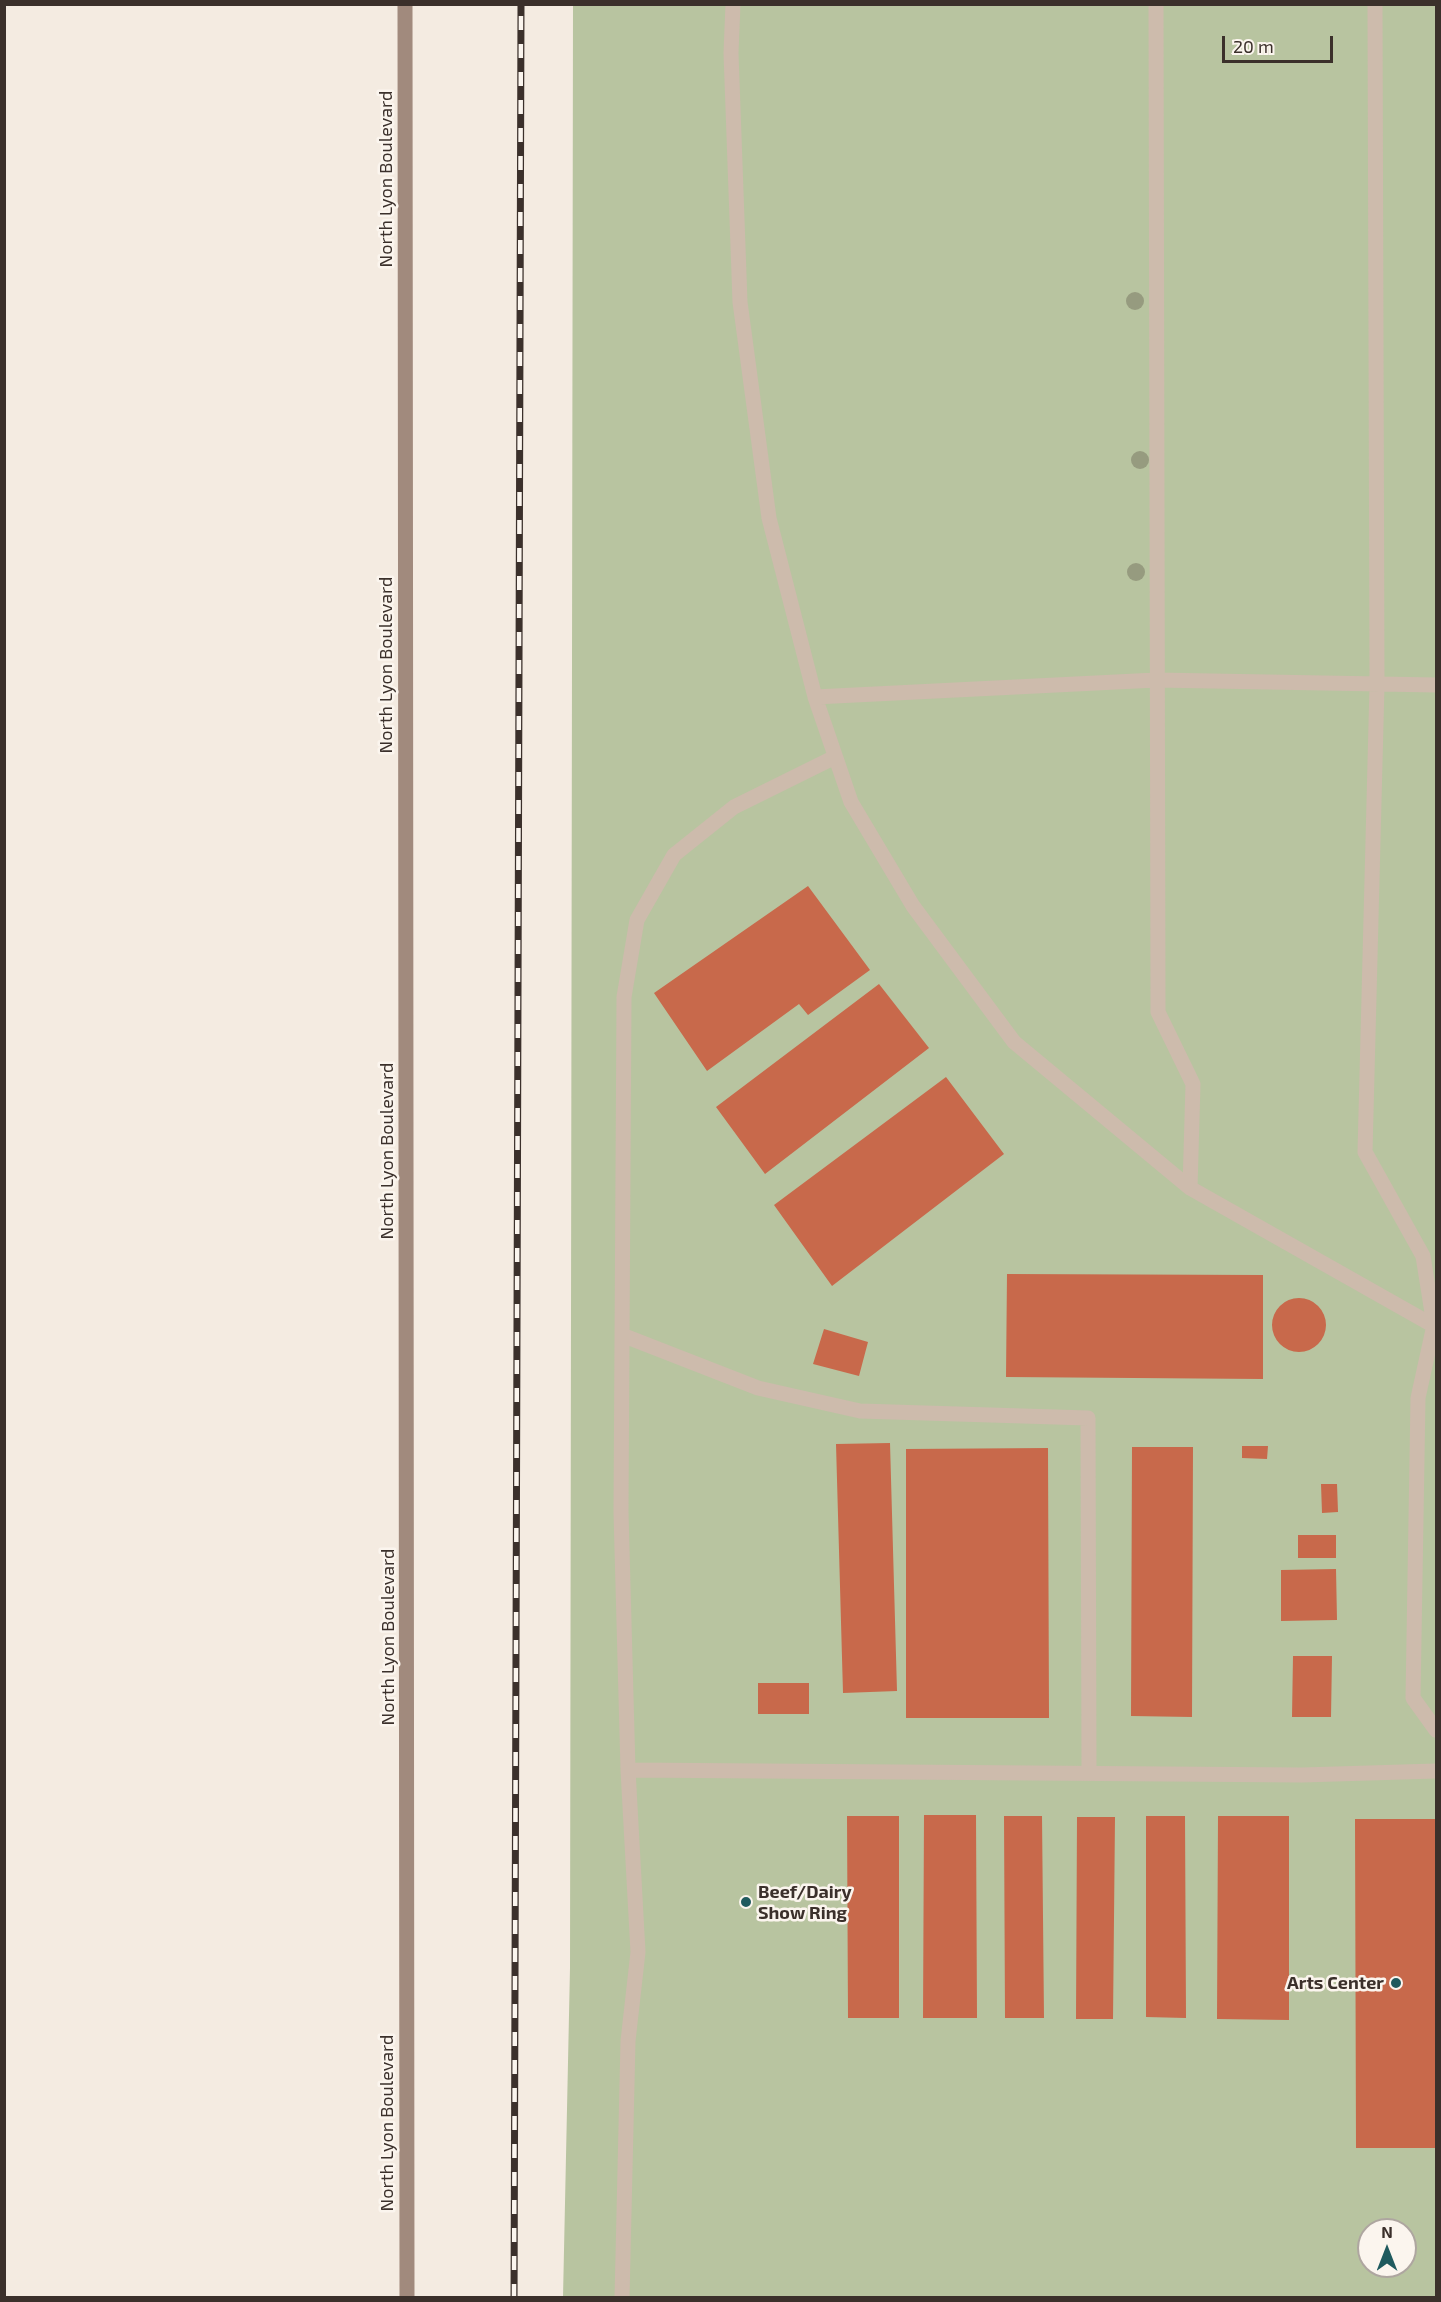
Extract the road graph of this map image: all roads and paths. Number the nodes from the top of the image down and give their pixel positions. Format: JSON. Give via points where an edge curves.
{"nodes":[{"id":1,"x":405,"y":4,"type":"edge"},
{"id":2,"x":733,"y":4,"type":"edge"},
{"id":3,"x":1156,"y":4,"type":"edge"},
{"id":4,"x":1375,"y":4,"type":"edge"},
{"id":5,"x":1156,"y":680,"type":"junction"},
{"id":6,"x":1377,"y":685,"type":"junction"},
{"id":7,"x":1437,"y":685,"type":"edge"},
{"id":8,"x":815,"y":697,"type":"junction"},
{"id":9,"x":835,"y":757,"type":"junction"},
{"id":10,"x":1190,"y":1188,"type":"junction"},
{"id":11,"x":1435,"y":1326,"type":"edge"},
{"id":12,"x":622,"y":1335,"type":"junction"},
{"id":13,"x":1437,"y":1730,"type":"edge"},
{"id":14,"x":627,"y":1770,"type":"junction"},
{"id":15,"x":1437,"y":1772,"type":"edge"},
{"id":16,"x":1089,"y":1773,"type":"junction"},
{"id":17,"x":407,"y":2298,"type":"edge"},
{"id":18,"x":622,"y":2298,"type":"edge"}],
"edges":[{"from":1,"to":17,"type":"street","name":"North Lyon Boulevard"},
{"from":2,"to":8,"type":"lane","via":[[730,53],[740,302],[769,518]]},
{"from":3,"to":5,"type":"lane"},
{"from":4,"to":6,"type":"lane"},
{"from":5,"to":6,"type":"lane"},
{"from":5,"to":8,"type":"lane"},
{"from":5,"to":10,"type":"lane","via":[[1158,1012],[1193,1084]]},
{"from":6,"to":7,"type":"lane"},
{"from":6,"to":11,"type":"lane","via":[[1365,1152],[1423,1256]]},
{"from":8,"to":9,"type":"lane"},
{"from":9,"to":10,"type":"lane","via":[[851,802],[913,906],[1014,1042]]},
{"from":9,"to":12,"type":"lane","via":[[734,807],[674,855],[637,920],[624,997]]},
{"from":10,"to":11,"type":"lane"},
{"from":11,"to":13,"type":"lane","via":[[1418,1398],[1413,1698]]},
{"from":12,"to":14,"type":"lane","via":[[621,1512]]},
{"from":12,"to":16,"type":"lane","via":[[758,1388],[860,1411],[1088,1418]]},
{"from":14,"to":16,"type":"lane"},
{"from":14,"to":18,"type":"lane","via":[[638,1953],[628,2041]]},
{"from":15,"to":16,"type":"lane"}]}
